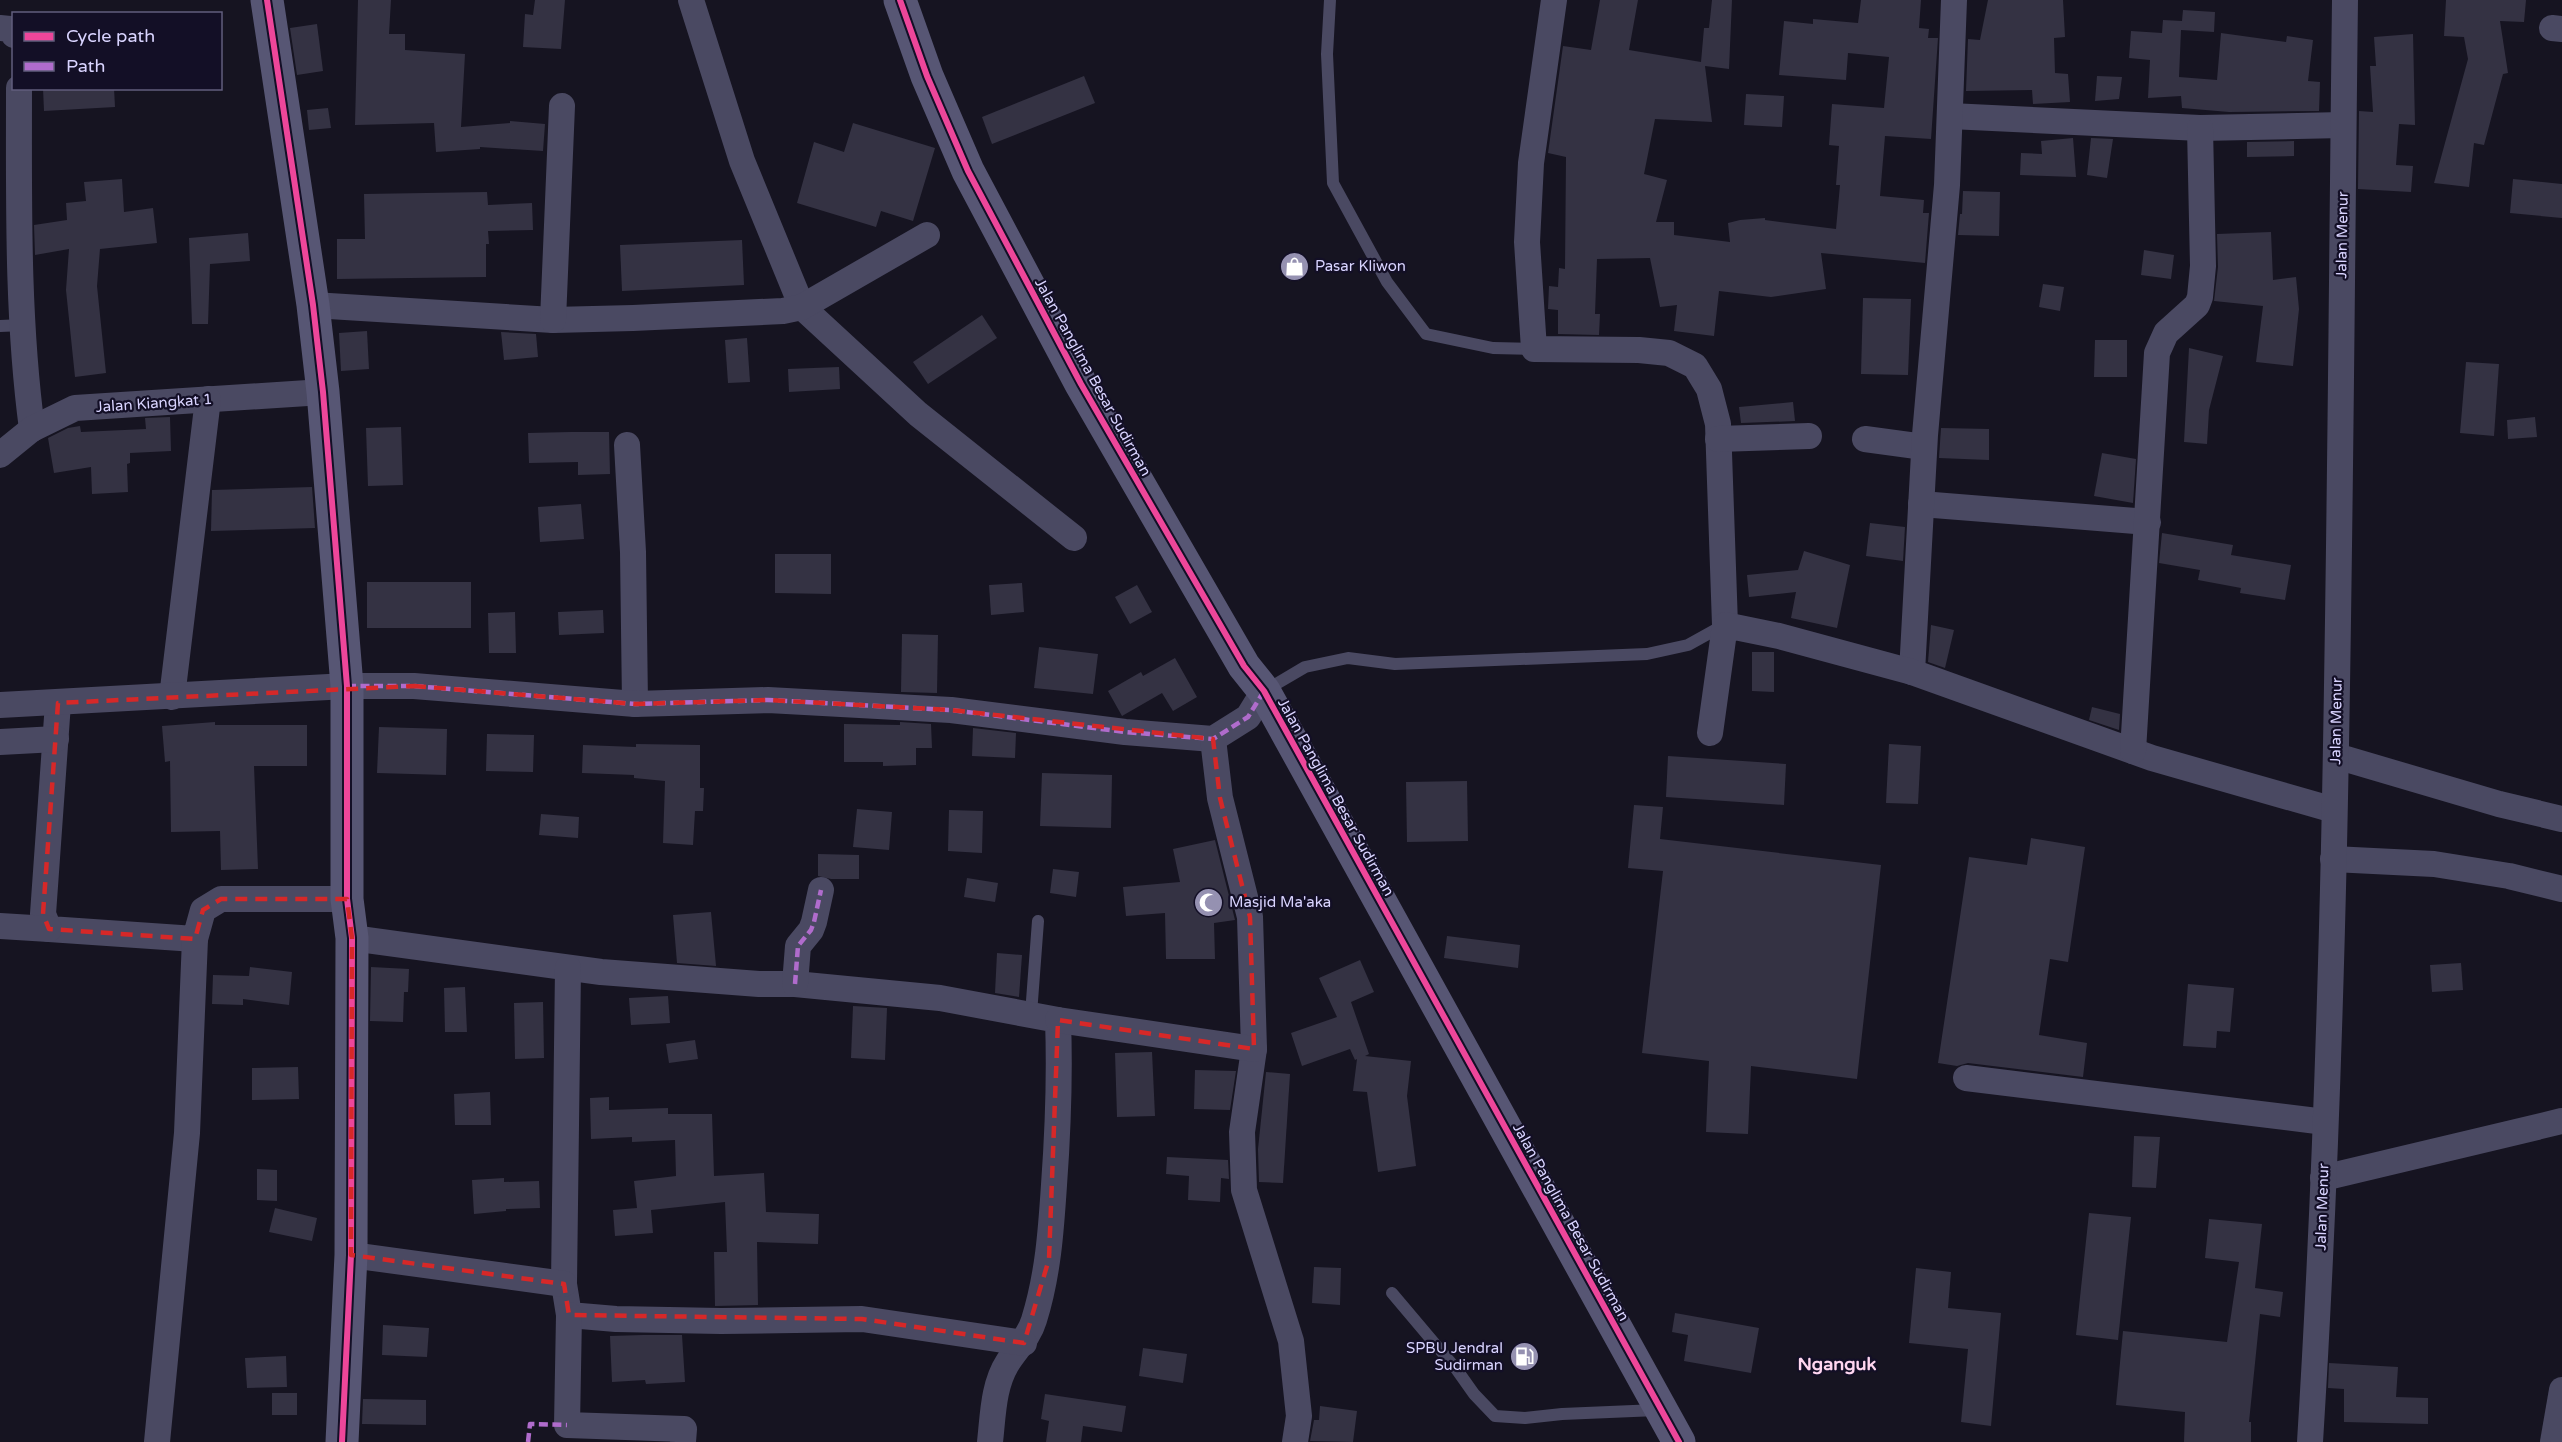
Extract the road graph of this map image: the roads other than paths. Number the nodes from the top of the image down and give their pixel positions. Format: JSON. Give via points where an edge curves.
{"nodes":[{"id":1,"x":267,"y":0,"type":"edge"},
{"id":2,"x":691,"y":0,"type":"edge"},
{"id":3,"x":900,"y":0,"type":"edge"},
{"id":4,"x":1330,"y":0,"type":"edge"},
{"id":5,"x":1554,"y":0,"type":"edge"},
{"id":6,"x":1954,"y":0,"type":"edge"},
{"id":7,"x":2345,"y":0,"type":"edge"},
{"id":8,"x":19,"y":90,"type":"edge"},
{"id":9,"x":562,"y":106,"type":"dead end"},
{"id":10,"x":1950,"y":116,"type":"junction"},
{"id":11,"x":2343,"y":125,"type":"junction"},
{"id":12,"x":2200,"y":128,"type":"junction"},
{"id":13,"x":927,"y":235,"type":"dead end"},
{"id":14,"x":312,"y":305,"type":"junction"},
{"id":15,"x":802,"y":307,"type":"junction"},
{"id":16,"x":553,"y":320,"type":"junction"},
{"id":17,"x":12,"y":325,"type":"edge"},
{"id":18,"x":1534,"y":349,"type":"junction"},
{"id":19,"x":323,"y":392,"type":"junction"},
{"id":20,"x":208,"y":399,"type":"junction"},
{"id":21,"x":32,"y":429,"type":"junction"},
{"id":22,"x":1809,"y":436,"type":"dead end"},
{"id":23,"x":1718,"y":439,"type":"junction"},
{"id":24,"x":1865,"y":439,"type":"dead end"},
{"id":25,"x":627,"y":444,"type":"dead end"},
{"id":26,"x":1924,"y":447,"type":"junction"},
{"id":27,"x":0,"y":455,"type":"edge"},
{"id":28,"x":1921,"y":504,"type":"junction"},
{"id":29,"x":2148,"y":522,"type":"junction"},
{"id":30,"x":1074,"y":538,"type":"dead end"},
{"id":31,"x":1725,"y":625,"type":"junction"},
{"id":32,"x":1912,"y":672,"type":"junction"},
{"id":33,"x":347,"y":686,"type":"junction"},
{"id":34,"x":1264,"y":691,"type":"junction"},
{"id":35,"x":172,"y":697,"type":"junction"},
{"id":36,"x":635,"y":704,"type":"junction"},
{"id":37,"x":0,"y":705,"type":"edge"},
{"id":38,"x":57,"y":721,"type":"junction"},
{"id":39,"x":1710,"y":733,"type":"dead end"},
{"id":40,"x":1213,"y":739,"type":"junction"},
{"id":41,"x":0,"y":742,"type":"edge"},
{"id":42,"x":2133,"y":751,"type":"junction"},
{"id":43,"x":2336,"y":756,"type":"junction"},
{"id":44,"x":2334,"y":810,"type":"junction"},
{"id":45,"x":2562,"y":819,"type":"edge"},
{"id":46,"x":2333,"y":859,"type":"junction"},
{"id":47,"x":2562,"y":888,"type":"edge"},
{"id":48,"x":821,"y":890,"type":"dead end"},
{"id":49,"x":347,"y":899,"type":"junction"},
{"id":50,"x":1038,"y":921,"type":"dead end"},
{"id":51,"x":0,"y":926,"type":"edge"},
{"id":52,"x":49,"y":929,"type":"junction"},
{"id":53,"x":352,"y":938,"type":"junction"},
{"id":54,"x":195,"y":939,"type":"junction"},
{"id":55,"x":568,"y":968,"type":"junction"},
{"id":56,"x":795,"y":984,"type":"junction"},
{"id":57,"x":1031,"y":1014,"type":"junction"},
{"id":58,"x":1058,"y":1020,"type":"junction"},
{"id":59,"x":1254,"y":1049,"type":"junction"},
{"id":60,"x":1966,"y":1078,"type":"dead end"},
{"id":61,"x":2562,"y":1121,"type":"edge"},
{"id":62,"x":2325,"y":1122,"type":"junction"},
{"id":63,"x":2323,"y":1178,"type":"junction"},
{"id":64,"x":351,"y":1255,"type":"junction"},
{"id":65,"x":564,"y":1284,"type":"junction"},
{"id":66,"x":1392,"y":1293,"type":"dead end"},
{"id":67,"x":569,"y":1315,"type":"junction"},
{"id":68,"x":1024,"y":1343,"type":"junction"},
{"id":69,"x":2562,"y":1390,"type":"edge"},
{"id":70,"x":1661,"y":1410,"type":"junction"},
{"id":71,"x":157,"y":1442,"type":"edge"},
{"id":72,"x":342,"y":1442,"type":"edge"},
{"id":73,"x":683,"y":1442,"type":"edge"},
{"id":74,"x":990,"y":1442,"type":"edge"},
{"id":75,"x":1295,"y":1442,"type":"edge"},
{"id":76,"x":1679,"y":1442,"type":"edge"},
{"id":77,"x":2310,"y":1442,"type":"edge"},
{"id":78,"x":2553,"y":1442,"type":"edge"}],
"edges":[{"from":1,"to":14,"type":"main road"},
{"from":2,"to":15,"type":"street","via":[[742,161]]},
{"from":3,"to":34,"type":"main road","name":"Jalan Panglima Besar Sudirman","via":[[968,171],[1081,384],[1244,666]]},
{"from":4,"to":18,"type":"lane","via":[[1327,54],[1333,183],[1387,282],[1426,334],[1493,348]]},
{"from":5,"to":18,"type":"street","via":[[1531,163],[1527,242]]},
{"from":6,"to":10,"type":"street"},
{"from":7,"to":11,"type":"street","name":"Jalan Menur"},
{"from":8,"to":17,"type":"street","via":[[20,250]]},
{"from":9,"to":16,"type":"street"},
{"from":10,"to":12,"type":"street"},
{"from":10,"to":26,"type":"street"},
{"from":11,"to":12,"type":"street"},
{"from":11,"to":43,"type":"street","name":"Jalan Menur"},
{"from":12,"to":29,"type":"street","via":[[2200,297],[2158,346]]},
{"from":13,"to":15,"type":"street"},
{"from":14,"to":16,"type":"street"},
{"from":14,"to":19,"type":"main road"},
{"from":15,"to":16,"type":"street","via":[[783,311]]},
{"from":15,"to":30,"type":"street","via":[[918,414]]},
{"from":17,"to":21,"type":"street"},
{"from":18,"to":23,"type":"street","via":[[1669,353],[1695,366],[1709,389]]},
{"from":19,"to":20,"type":"street","name":"Jalan Kiangkat 1"},
{"from":19,"to":33,"type":"main road"},
{"from":20,"to":21,"type":"street","name":"Jalan Kiangkat 1","via":[[75,408]]},
{"from":20,"to":35,"type":"street"},
{"from":21,"to":27,"type":"street","name":"Jalan Kiangkat 1"},
{"from":22,"to":23,"type":"street"},
{"from":23,"to":31,"type":"street"},
{"from":24,"to":26,"type":"street"},
{"from":25,"to":36,"type":"street"},
{"from":26,"to":28,"type":"street"},
{"from":28,"to":29,"type":"street"},
{"from":28,"to":32,"type":"street"},
{"from":29,"to":42,"type":"street"},
{"from":31,"to":32,"type":"street"},
{"from":31,"to":34,"type":"lane","via":[[1688,645],[1647,654],[1395,664],[1348,658],[1305,667]]},
{"from":31,"to":39,"type":"street"},
{"from":32,"to":42,"type":"street"},
{"from":33,"to":35,"type":"street"},
{"from":33,"to":36,"type":"street","via":[[414,686]]},
{"from":33,"to":49,"type":"main road"},
{"from":34,"to":40,"type":"street","via":[[1248,717]]},
{"from":34,"to":70,"type":"main road","name":"Jalan Panglima Besar Sudirman"},
{"from":35,"to":38,"type":"street"},
{"from":36,"to":40,"type":"street","via":[[768,700],[951,710]]},
{"from":37,"to":38,"type":"street"},
{"from":38,"to":41,"type":"street"},
{"from":38,"to":52,"type":"street","via":[[43,914]]},
{"from":40,"to":59,"type":"street","via":[[1220,798],[1250,916]]},
{"from":42,"to":44,"type":"street"},
{"from":43,"to":44,"type":"street","name":"Jalan Menur"},
{"from":43,"to":45,"type":"street"},
{"from":44,"to":46,"type":"street","name":"Jalan Menur"},
{"from":46,"to":47,"type":"street","via":[[2434,864]]},
{"from":46,"to":62,"type":"street","name":"Jalan Menur"},
{"from":48,"to":56,"type":"street","via":[[811,930],[798,946]]},
{"from":49,"to":53,"type":"main road"},
{"from":49,"to":54,"type":"street","via":[[221,899],[203,910]]},
{"from":50,"to":57,"type":"lane"},
{"from":51,"to":52,"type":"street"},
{"from":52,"to":54,"type":"street"},
{"from":53,"to":55,"type":"street"},
{"from":53,"to":64,"type":"main road"},
{"from":54,"to":71,"type":"street","via":[[186,1133]]},
{"from":55,"to":56,"type":"street"},
{"from":55,"to":65,"type":"street"},
{"from":56,"to":57,"type":"street","via":[[940,998]]},
{"from":57,"to":58,"type":"street"},
{"from":58,"to":59,"type":"street"},
{"from":58,"to":68,"type":"street","via":[[1060,1066],[1049,1259],[1034,1322]]},
{"from":59,"to":75,"type":"street","via":[[1242,1132],[1244,1190],[1291,1341],[1299,1416]]},
{"from":60,"to":62,"type":"street"},
{"from":61,"to":63,"type":"street"},
{"from":62,"to":63,"type":"street","name":"Jalan Menur"},
{"from":63,"to":77,"type":"street","name":"Jalan Menur"},
{"from":64,"to":65,"type":"street"},
{"from":64,"to":72,"type":"main road"},
{"from":65,"to":67,"type":"street"},
{"from":66,"to":70,"type":"lane","via":[[1495,1416],[1525,1418]]},
{"from":67,"to":68,"type":"street","via":[[709,1321],[862,1319]]},
{"from":67,"to":73,"type":"street","via":[[567,1425],[684,1429]]},
{"from":68,"to":74,"type":"street","via":[[1007,1363],[998,1383]]},
{"from":69,"to":78,"type":"street"},
{"from":70,"to":76,"type":"main road","name":"Jalan Panglima Besar Sudirman"}]}
